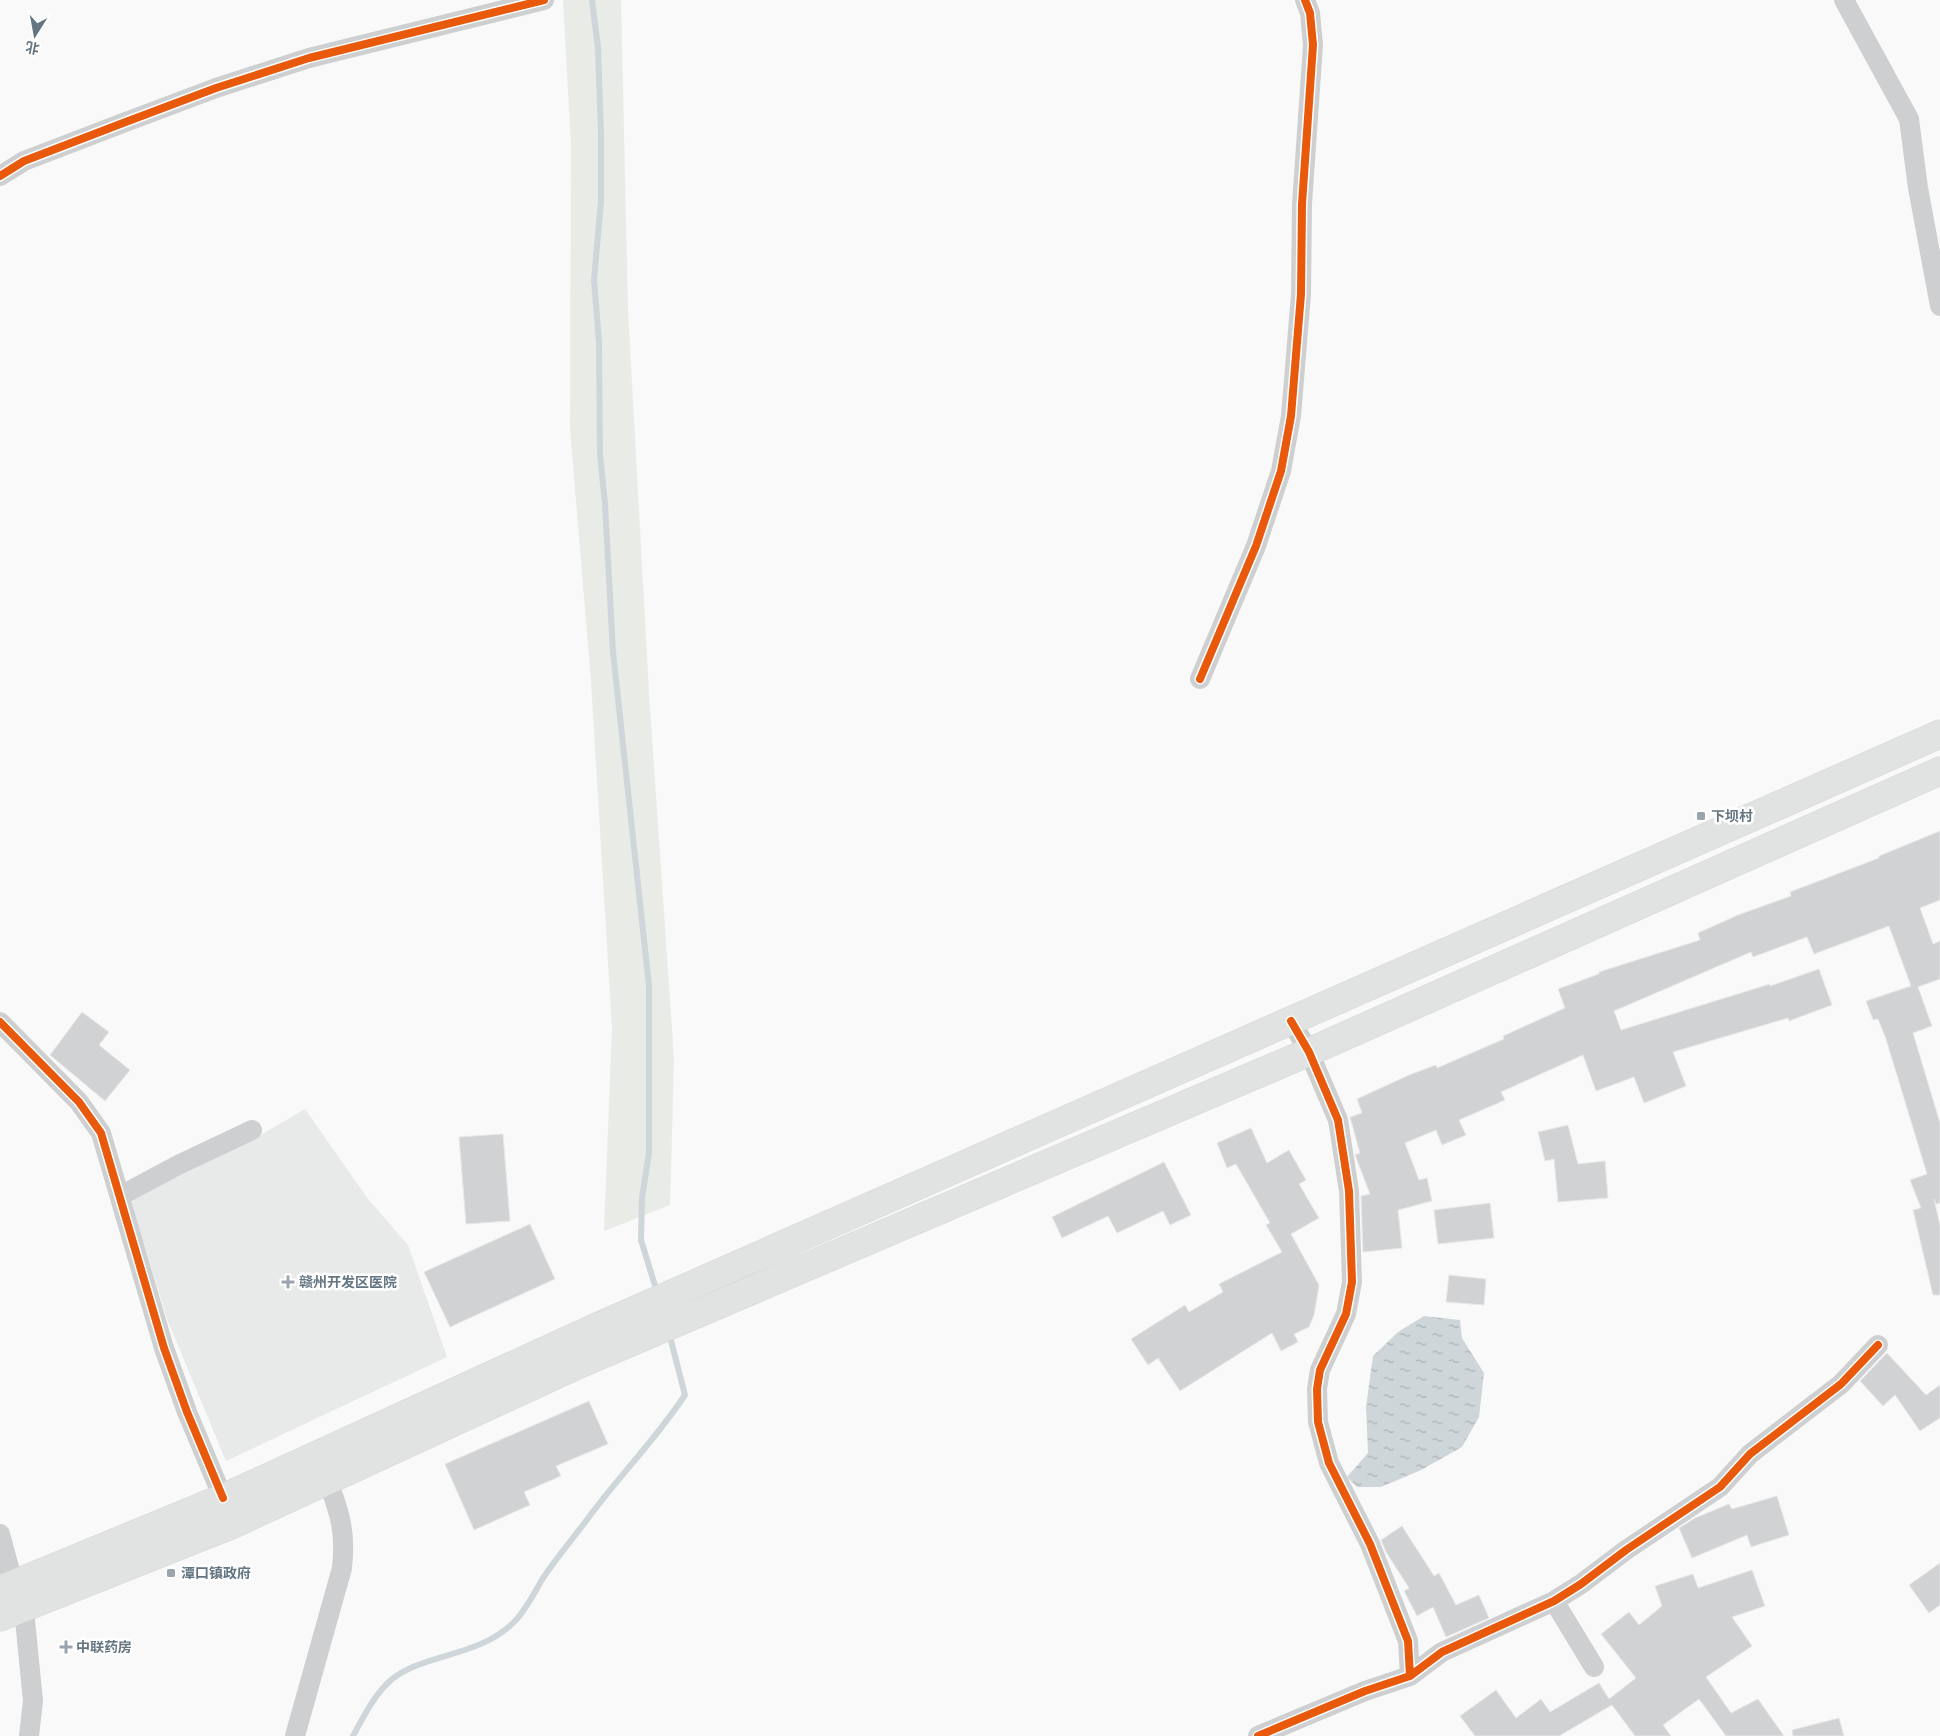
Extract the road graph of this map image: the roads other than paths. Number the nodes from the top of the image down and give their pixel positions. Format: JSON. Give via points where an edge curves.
{"nodes":[{"id":1,"x":544,"y":0,"type":"edge"},
{"id":2,"x":1305,"y":0,"type":"edge"},
{"id":3,"x":1844,"y":0,"type":"edge"},
{"id":4,"x":0,"y":176,"type":"edge"},
{"id":5,"x":1940,"y":306,"type":"edge"},
{"id":6,"x":1200,"y":679,"type":"dead end"},
{"id":7,"x":1940,"y":734,"type":"edge"},
{"id":8,"x":1940,"y":771,"type":"edge"},
{"id":9,"x":1291,"y":1021,"type":"junction"},
{"id":10,"x":0,"y":1022,"type":"edge"},
{"id":11,"x":1309,"y":1052,"type":"junction"},
{"id":12,"x":252,"y":1130,"type":"dead end"},
{"id":13,"x":120,"y":1196,"type":"junction"},
{"id":14,"x":1878,"y":1345,"type":"dead end"},
{"id":15,"x":570,"y":1354,"type":"junction"},
{"id":16,"x":328,"y":1480,"type":"junction"},
{"id":17,"x":223,"y":1498,"type":"junction"},
{"id":18,"x":0,"y":1534,"type":"edge"},
{"id":19,"x":9,"y":1601,"type":"edge"},
{"id":20,"x":1554,"y":1601,"type":"junction"},
{"id":21,"x":1594,"y":1666,"type":"dead end"},
{"id":22,"x":1410,"y":1676,"type":"junction"},
{"id":23,"x":29,"y":1736,"type":"edge"},
{"id":24,"x":295,"y":1736,"type":"edge"},
{"id":25,"x":1258,"y":1736,"type":"edge"}],
"edges":[{"from":1,"to":4,"type":"street","via":[[300,61],[216,88],[24,161]]},
{"from":2,"to":6,"type":"street","via":[[1310,13],[1313,45],[1302,204],[1301,294],[1291,416],[1282,471]]},
{"from":3,"to":5,"type":"street","via":[[1909,119]]},
{"from":7,"to":9,"type":"highway"},
{"from":8,"to":11,"type":"highway"},
{"from":9,"to":11,"type":"street"},
{"from":9,"to":15,"type":"highway","via":[[597,1327]]},
{"from":10,"to":13,"type":"street","via":[[79,1102],[101,1133]]},
{"from":11,"to":15,"type":"highway","via":[[609,1352]]},
{"from":11,"to":22,"type":"street","via":[[1338,1120],[1348,1183],[1351,1232],[1352,1282],[1346,1314],[1320,1370],[1318,1422],[1328,1463],[1370,1544],[1408,1641]]},
{"from":12,"to":13,"type":"street"},
{"from":13,"to":17,"type":"street","via":[[164,1348]]},
{"from":14,"to":20,"type":"street","via":[[1841,1384],[1750,1454],[1720,1487]]},
{"from":15,"to":16,"type":"highway"},
{"from":15,"to":17,"type":"highway"},
{"from":16,"to":19,"type":"highway","via":[[231,1525]]},
{"from":16,"to":24,"type":"street","via":[[344,1535],[342,1568]]},
{"from":17,"to":19,"type":"highway"},
{"from":18,"to":19,"type":"street"},
{"from":19,"to":23,"type":"street","via":[[33,1701]]},
{"from":20,"to":21,"type":"street"},
{"from":20,"to":22,"type":"street","via":[[1442,1652]]},
{"from":22,"to":25,"type":"street","via":[[1365,1691]]}]}
